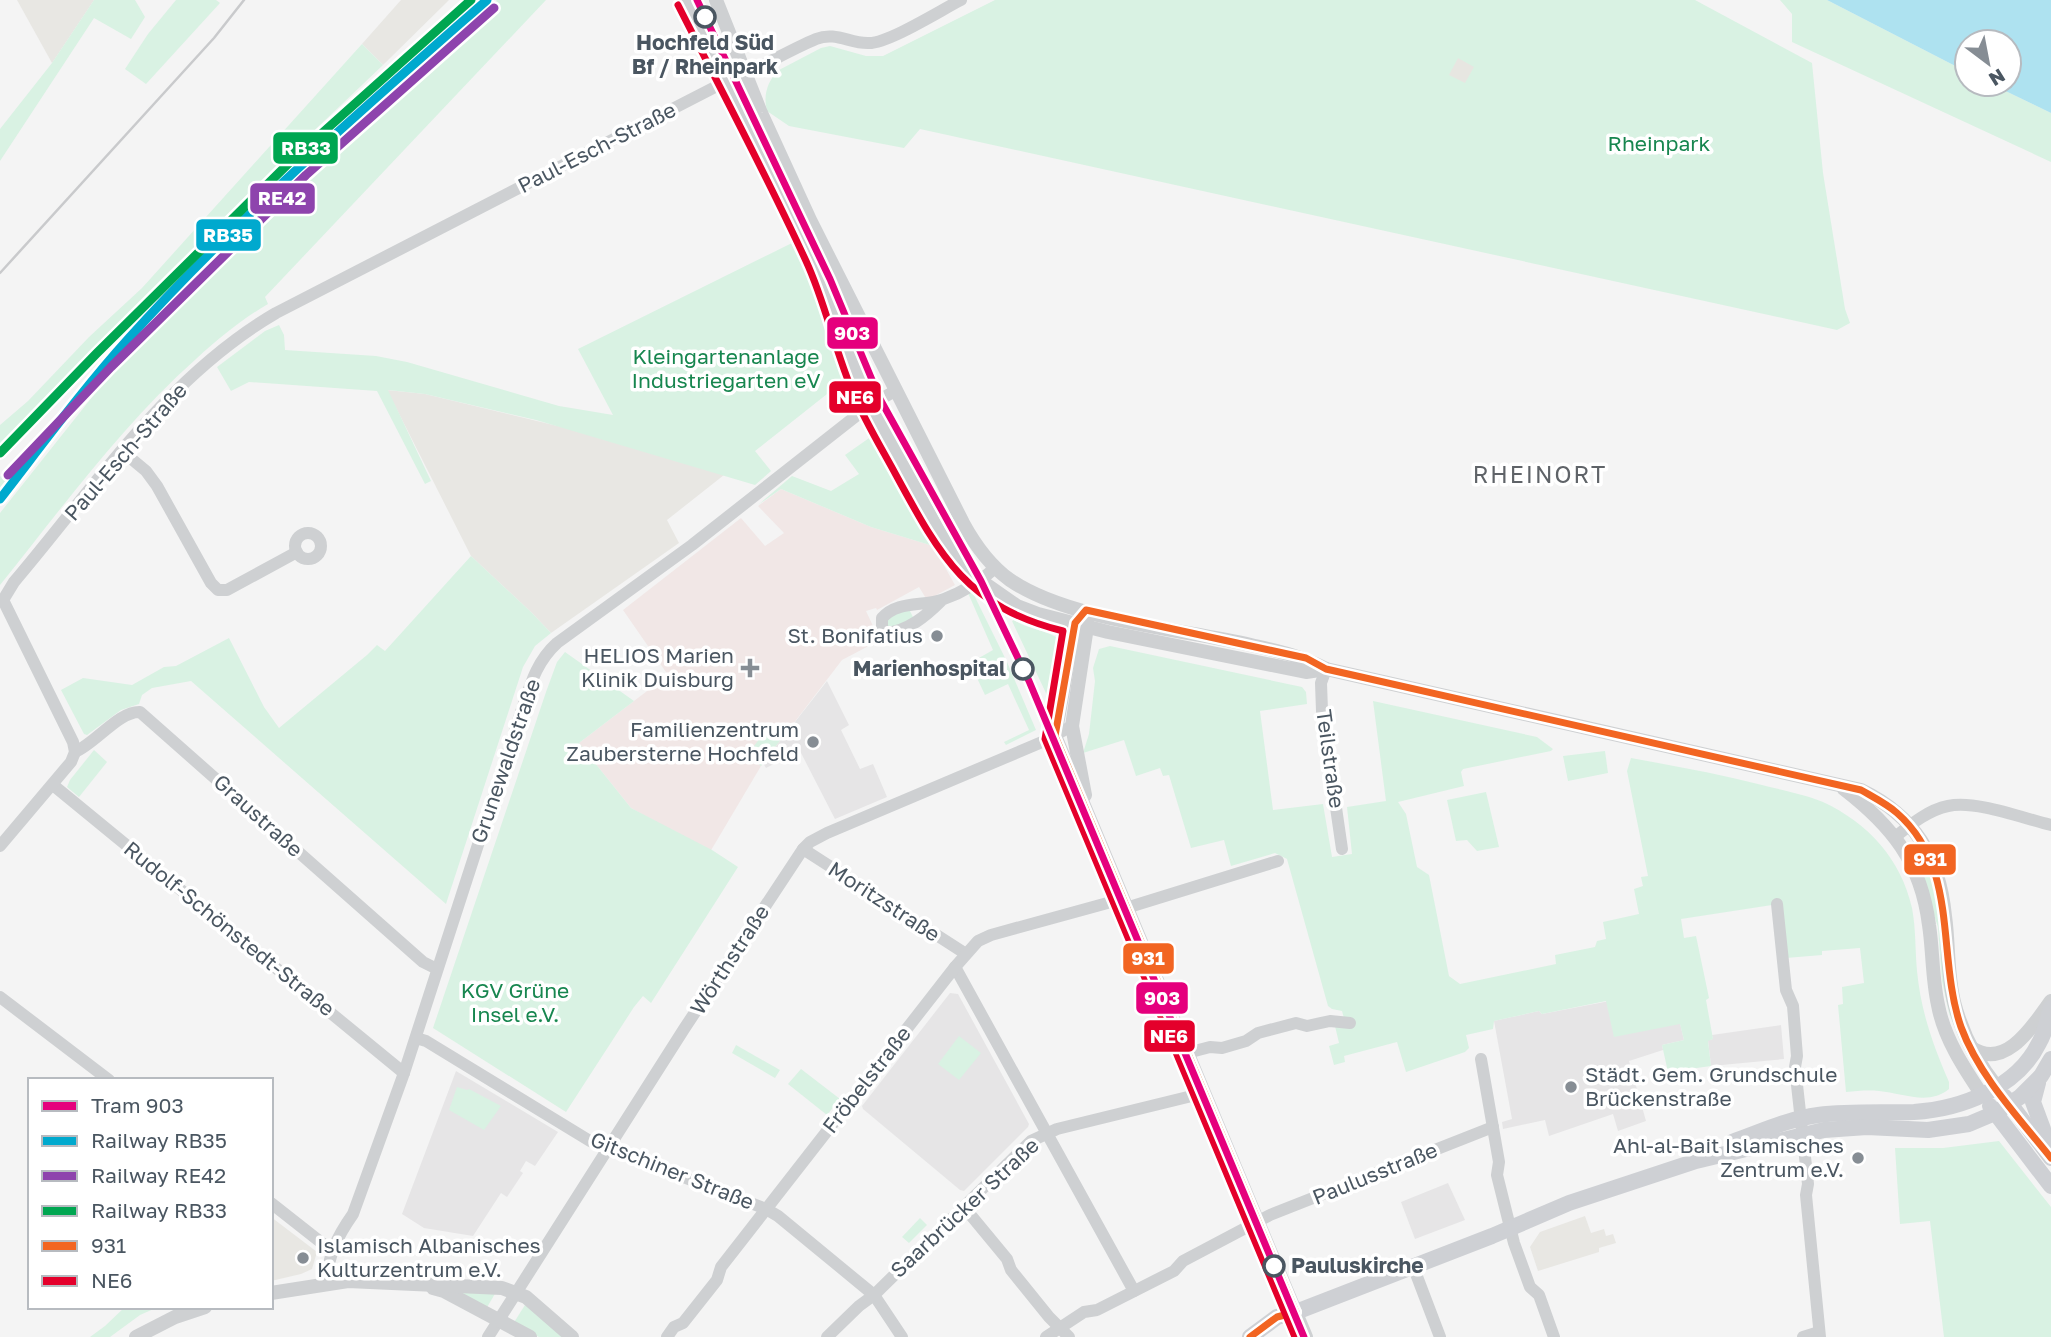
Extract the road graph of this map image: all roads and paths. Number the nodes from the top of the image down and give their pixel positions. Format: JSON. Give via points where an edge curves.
{"nodes":[{"id":1,"x":687,"y":0,"type":"edge"},
{"id":2,"x":716,"y":0,"type":"edge"},
{"id":3,"x":961,"y":0,"type":"edge"},
{"id":4,"x":747,"y":75,"type":"junction"},
{"id":5,"x":729,"y":81,"type":"junction"},
{"id":6,"x":895,"y":391,"type":"junction"},
{"id":7,"x":870,"y":405,"type":"junction"},
{"id":8,"x":122,"y":451,"type":"junction"},
{"id":9,"x":297,"y":552,"type":"dead end"},
{"id":10,"x":995,"y":568,"type":"junction"},
{"id":11,"x":981,"y":581,"type":"junction"},
{"id":12,"x":941,"y":601,"type":"dead end"},
{"id":13,"x":1086,"y":610,"type":"junction"},
{"id":14,"x":1081,"y":625,"type":"junction"},
{"id":15,"x":1326,"y":669,"type":"junction"},
{"id":16,"x":1072,"y":726,"type":"junction"},
{"id":17,"x":1055,"y":736,"type":"junction"},
{"id":18,"x":75,"y":751,"type":"junction"},
{"id":19,"x":53,"y":785,"type":"junction"},
{"id":20,"x":1840,"y":786,"type":"junction"},
{"id":21,"x":1084,"y":787,"type":"junction"},
{"id":22,"x":1087,"y":814,"type":"junction"},
{"id":23,"x":1910,"y":825,"type":"junction"},
{"id":24,"x":2051,"y":825,"type":"edge"},
{"id":25,"x":1895,"y":836,"type":"junction"},
{"id":26,"x":0,"y":846,"type":"edge"},
{"id":27,"x":803,"y":849,"type":"junction"},
{"id":28,"x":1342,"y":849,"type":"dead end"},
{"id":29,"x":1278,"y":861,"type":"dead end"},
{"id":30,"x":1124,"y":903,"type":"junction"},
{"id":31,"x":1777,"y":904,"type":"dead end"},
{"id":32,"x":966,"y":954,"type":"junction"},
{"id":33,"x":956,"y":967,"type":"junction"},
{"id":34,"x":437,"y":969,"type":"junction"},
{"id":35,"x":0,"y":997,"type":"edge"},
{"id":36,"x":2051,"y":1001,"type":"edge"},
{"id":37,"x":2051,"y":1008,"type":"edge"},
{"id":38,"x":1350,"y":1023,"type":"dead end"},
{"id":39,"x":416,"y":1038,"type":"junction"},
{"id":40,"x":1972,"y":1048,"type":"junction"},
{"id":41,"x":1187,"y":1053,"type":"junction"},
{"id":42,"x":1481,"y":1059,"type":"dead end"},
{"id":43,"x":2051,"y":1059,"type":"edge"},
{"id":44,"x":404,"y":1073,"type":"junction"},
{"id":45,"x":2041,"y":1076,"type":"junction"},
{"id":46,"x":106,"y":1078,"type":"edge"},
{"id":47,"x":1997,"y":1087,"type":"junction"},
{"id":48,"x":1204,"y":1093,"type":"junction"},
{"id":49,"x":1982,"y":1095,"type":"junction"},
{"id":50,"x":2010,"y":1104,"type":"junction"},
{"id":51,"x":1995,"y":1113,"type":"junction"},
{"id":52,"x":1801,"y":1125,"type":"junction"},
{"id":53,"x":1493,"y":1127,"type":"junction"},
{"id":54,"x":1046,"y":1133,"type":"junction"},
{"id":55,"x":608,"y":1148,"type":"junction"},
{"id":56,"x":2049,"y":1156,"type":"edge"},
{"id":57,"x":2051,"y":1185,"type":"edge"},
{"id":58,"x":273,"y":1205,"type":"edge"},
{"id":59,"x":964,"y":1207,"type":"junction"},
{"id":60,"x":766,"y":1209,"type":"junction"},
{"id":61,"x":1258,"y":1222,"type":"junction"},
{"id":62,"x":1510,"y":1229,"type":"junction"},
{"id":63,"x":332,"y":1251,"type":"junction"},
{"id":64,"x":1413,"y":1266,"type":"junction"},
{"id":65,"x":329,"y":1283,"type":"junction"},
{"id":66,"x":419,"y":1283,"type":"junction"},
{"id":67,"x":1134,"y":1291,"type":"junction"},
{"id":68,"x":515,"y":1292,"type":"junction"},
{"id":69,"x":273,"y":1293,"type":"edge"},
{"id":70,"x":874,"y":1295,"type":"junction"},
{"id":71,"x":199,"y":1309,"type":"edge"},
{"id":72,"x":1296,"y":1312,"type":"junction"},
{"id":73,"x":497,"y":1320,"type":"junction"},
{"id":74,"x":1058,"y":1328,"type":"junction"},
{"id":75,"x":1819,"y":1334,"type":"edge"},
{"id":76,"x":136,"y":1337,"type":"edge"},
{"id":77,"x":488,"y":1337,"type":"edge"},
{"id":78,"x":530,"y":1337,"type":"edge"},
{"id":79,"x":572,"y":1337,"type":"edge"},
{"id":80,"x":667,"y":1337,"type":"edge"},
{"id":81,"x":827,"y":1337,"type":"edge"},
{"id":82,"x":902,"y":1337,"type":"edge"},
{"id":83,"x":1046,"y":1337,"type":"edge"},
{"id":84,"x":1069,"y":1337,"type":"edge"},
{"id":85,"x":1250,"y":1337,"type":"edge"},
{"id":86,"x":1266,"y":1337,"type":"edge"},
{"id":87,"x":1306,"y":1337,"type":"edge"},
{"id":88,"x":1440,"y":1337,"type":"edge"},
{"id":89,"x":1554,"y":1337,"type":"edge"},
{"id":90,"x":1803,"y":1337,"type":"edge"}],
"edges":[{"from":1,"to":5,"type":"street"},
{"from":2,"to":4,"type":"street"},
{"from":3,"to":4,"type":"street","name":"Paul-Esch-Straße","via":[[878,42],[830,36],[817,39]]},
{"from":4,"to":5,"type":"street","name":"Paul-Esch-Straße"},
{"from":4,"to":6,"type":"street","via":[[785,166]]},
{"from":5,"to":7,"type":"street","via":[[817,260]]},
{"from":5,"to":8,"type":"street","name":"Paul-Esch-Straße","via":[[260,323],[173,393]]},
{"from":6,"to":7,"type":"street","name":"Grunewaldstraße"},
{"from":6,"to":10,"type":"street","via":[[967,531]]},
{"from":7,"to":11,"type":"street","via":[[939,532]]},
{"from":7,"to":34,"type":"street","name":"Grunewaldstraße","via":[[543,656]]},
{"from":8,"to":9,"type":"street","via":[[158,486],[218,590]]},
{"from":8,"to":18,"type":"street","name":"Paul-Esch-Straße","via":[[3,600]]},
{"from":10,"to":11,"type":"street"},
{"from":10,"to":13,"type":"street","via":[[1043,597]]},
{"from":11,"to":12,"type":"street"},
{"from":11,"to":14,"type":"street","via":[[1017,606]]},
{"from":13,"to":14,"type":"street"},
{"from":13,"to":15,"type":"street","via":[[1306,658]]},
{"from":14,"to":15,"type":"street","via":[[1306,672]]},
{"from":14,"to":16,"type":"street"},
{"from":14,"to":17,"type":"street"},
{"from":15,"to":20,"type":"street"},
{"from":15,"to":28,"type":"street","name":"Teilstraße","via":[[1321,683],[1322,711]]},
{"from":16,"to":17,"type":"street","name":"Wörthstraße"},
{"from":16,"to":21,"type":"street"},
{"from":17,"to":21,"type":"street","via":[[1061,737]]},
{"from":17,"to":22,"type":"street"},
{"from":17,"to":27,"type":"street","name":"Wörthstraße","via":[[852,822]]},
{"from":18,"to":19,"type":"street"},
{"from":18,"to":34,"type":"street","name":"Graustraße","via":[[132,711],[141,712],[423,962]]},
{"from":19,"to":26,"type":"street"},
{"from":19,"to":44,"type":"street","name":"Rudolf-Schönstedt-Straße"},
{"from":20,"to":23,"type":"street","via":[[1881,799]]},
{"from":20,"to":25,"type":"street"},
{"from":21,"to":22,"type":"street"},
{"from":22,"to":30,"type":"street"},
{"from":23,"to":24,"type":"street","via":[[1948,806]]},
{"from":23,"to":25,"type":"street"},
{"from":23,"to":40,"type":"street","via":[[1940,881],[1953,999]]},
{"from":25,"to":49,"type":"street","via":[[1910,860],[1925,901],[1938,1006],[1961,1063]]},
{"from":27,"to":32,"type":"street","name":"Moritzstraße"},
{"from":27,"to":55,"type":"street","name":"Wörthstraße"},
{"from":29,"to":30,"type":"street","name":"Fröbelstraße"},
{"from":30,"to":32,"type":"street","name":"Fröbelstraße","via":[[990,935]]},
{"from":30,"to":41,"type":"street"},
{"from":31,"to":52,"type":"street","via":[[1786,990],[1793,1006]]},
{"from":32,"to":33,"type":"street","name":"Fröbelstraße"},
{"from":33,"to":54,"type":"street"},
{"from":33,"to":60,"type":"street","name":"Fröbelstraße"},
{"from":34,"to":39,"type":"street","name":"Grunewaldstraße"},
{"from":35,"to":46,"type":"street"},
{"from":36,"to":40,"type":"street","via":[[2027,1034],[2001,1053],[1986,1055]]},
{"from":37,"to":47,"type":"main road","via":[[2033,1052]]},
{"from":38,"to":41,"type":"street","via":[[1297,1023],[1222,1048]]},
{"from":39,"to":44,"type":"street","name":"Grunewaldstraße"},
{"from":39,"to":55,"type":"street","name":"Gitschiner Straße"},
{"from":40,"to":47,"type":"street"},
{"from":41,"to":48,"type":"street"},
{"from":42,"to":53,"type":"street"},
{"from":43,"to":45,"type":"main road"},
{"from":44,"to":63,"type":"street","name":"Grunewaldstraße","via":[[353,1214]]},
{"from":45,"to":50,"type":"main road"},
{"from":45,"to":56,"type":"main road","via":[[2033,1102]]},
{"from":47,"to":49,"type":"main road"},
{"from":47,"to":50,"type":"main road"},
{"from":48,"to":54,"type":"street","name":"Saarbrücker Straße"},
{"from":48,"to":61,"type":"street"},
{"from":49,"to":51,"type":"main road"},
{"from":49,"to":52,"type":"main road","via":[[1916,1112],[1846,1112]]},
{"from":50,"to":51,"type":"main road"},
{"from":50,"to":56,"type":"main road"},
{"from":51,"to":52,"type":"main road","via":[[1969,1124],[1928,1130]]},
{"from":51,"to":57,"type":"main road"},
{"from":52,"to":62,"type":"main road","via":[[1569,1203]]},
{"from":52,"to":75,"type":"street"},
{"from":53,"to":61,"type":"street","name":"Paulusstraße"},
{"from":53,"to":62,"type":"street","via":[[1497,1175]]},
{"from":54,"to":59,"type":"street","name":"Saarbrücker Straße","via":[[1031,1141]]},
{"from":54,"to":67,"type":"street"},
{"from":55,"to":60,"type":"street","name":"Gitschiner Straße"},
{"from":55,"to":68,"type":"street","name":"Wörthstraße"},
{"from":58,"to":63,"type":"street"},
{"from":59,"to":70,"type":"street","name":"Saarbrücker Straße"},
{"from":59,"to":74,"type":"street"},
{"from":60,"to":70,"type":"street","name":"Gitschiner Straße"},
{"from":60,"to":80,"type":"street","name":"Fröbelstraße","via":[[700,1302]]},
{"from":61,"to":67,"type":"street","name":"Paulusstraße"},
{"from":61,"to":72,"type":"street"},
{"from":62,"to":64,"type":"main road"},
{"from":62,"to":89,"type":"street"},
{"from":63,"to":65,"type":"street","name":"Grunewaldstraße"},
{"from":64,"to":72,"type":"main road"},
{"from":64,"to":88,"type":"street"},
{"from":65,"to":66,"type":"street"},
{"from":65,"to":69,"type":"street"},
{"from":66,"to":68,"type":"street"},
{"from":66,"to":73,"type":"street"},
{"from":67,"to":74,"type":"street","name":"Paulusstraße"},
{"from":68,"to":73,"type":"street","name":"Wörthstraße"},
{"from":68,"to":79,"type":"street"},
{"from":70,"to":81,"type":"street","name":"Saarbrücker Straße"},
{"from":70,"to":82,"type":"street","name":"Gitschiner Straße"},
{"from":71,"to":76,"type":"street"},
{"from":72,"to":85,"type":"main road","via":[[1278,1317]]},
{"from":72,"to":86,"type":"main road"},
{"from":72,"to":87,"type":"street"},
{"from":73,"to":77,"type":"street","name":"Wörthstraße"},
{"from":73,"to":78,"type":"street"},
{"from":74,"to":83,"type":"street","name":"Paulusstraße"},
{"from":74,"to":84,"type":"street"},
{"from":75,"to":90,"type":"street"}]}
